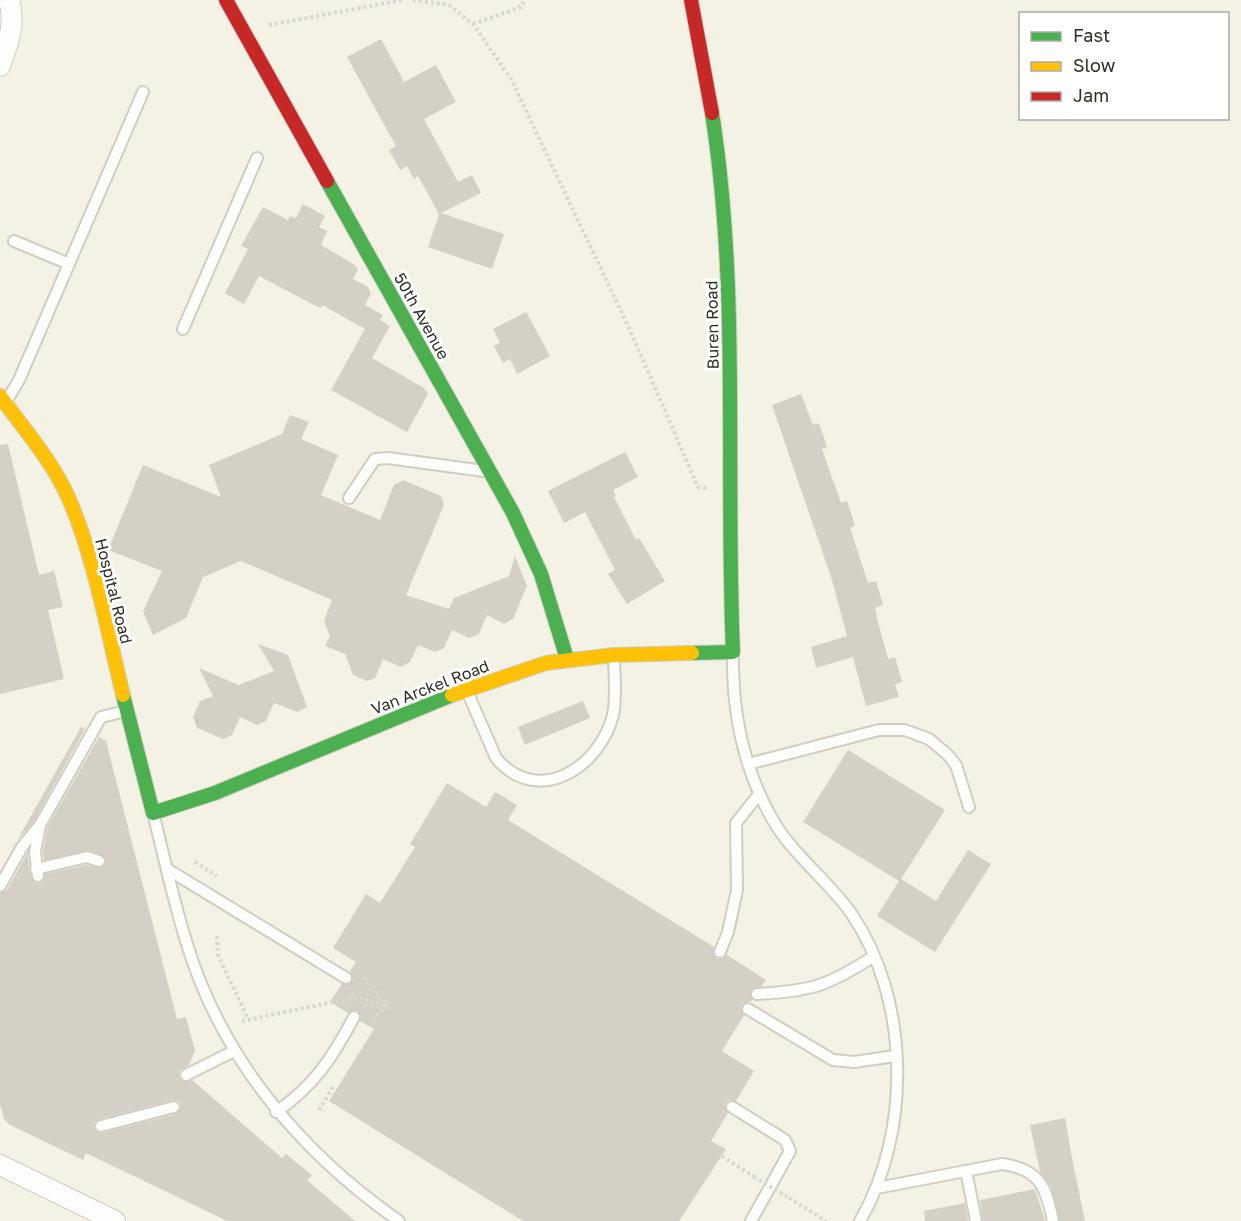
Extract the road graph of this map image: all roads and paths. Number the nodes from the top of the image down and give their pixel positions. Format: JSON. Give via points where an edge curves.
{"nodes":[{"id":1,"x":9,"y":0,"type":"edge"},
{"id":2,"x":226,"y":0,"type":"edge"},
{"id":3,"x":403,"y":0,"type":"edge"},
{"id":4,"x":413,"y":0,"type":"edge"},
{"id":5,"x":525,"y":0,"type":"edge"},
{"id":6,"x":691,"y":0,"type":"edge"},
{"id":7,"x":473,"y":24,"type":"junction"},
{"id":8,"x":242,"y":30,"type":"junction"},
{"id":9,"x":0,"y":66,"type":"edge"},
{"id":10,"x":143,"y":92,"type":"dead end"},
{"id":11,"x":257,"y":158,"type":"dead end"},
{"id":12,"x":14,"y":241,"type":"dead end"},
{"id":13,"x":69,"y":264,"type":"junction"},
{"id":14,"x":183,"y":329,"type":"dead end"},
{"id":15,"x":3,"y":400,"type":"edge"},
{"id":16,"x":491,"y":471,"type":"junction"},
{"id":17,"x":730,"y":492,"type":"junction"},
{"id":18,"x":349,"y":498,"type":"dead end"},
{"id":19,"x":733,"y":652,"type":"junction"},
{"id":20,"x":614,"y":655,"type":"junction"},
{"id":21,"x":567,"y":659,"type":"junction"},
{"id":22,"x":466,"y":689,"type":"junction"},
{"id":23,"x":127,"y":711,"type":"junction"},
{"id":24,"x":748,"y":764,"type":"junction"},
{"id":25,"x":759,"y":794,"type":"junction"},
{"id":26,"x":969,"y":807,"type":"dead end"},
{"id":27,"x":153,"y":813,"type":"junction"},
{"id":28,"x":40,"y":825,"type":"junction"},
{"id":29,"x":99,"y":861,"type":"dead end"},
{"id":30,"x":168,"y":869,"type":"junction"},
{"id":31,"x":0,"y":886,"type":"edge"},
{"id":32,"x":217,"y":936,"type":"dead end"},
{"id":33,"x":720,"y":952,"type":"dead end"},
{"id":34,"x":874,"y":956,"type":"junction"},
{"id":35,"x":346,"y":978,"type":"dead end"},
{"id":36,"x":757,"y":994,"type":"dead end"},
{"id":37,"x":748,"y":1009,"type":"dead end"},
{"id":38,"x":354,"y":1017,"type":"dead end"},
{"id":39,"x":248,"y":1019,"type":"dead end"},
{"id":40,"x":234,"y":1051,"type":"junction"},
{"id":41,"x":895,"y":1056,"type":"junction"},
{"id":42,"x":186,"y":1075,"type":"dead end"},
{"id":43,"x":174,"y":1107,"type":"dead end"},
{"id":44,"x":732,"y":1107,"type":"dead end"},
{"id":45,"x":276,"y":1112,"type":"junction"},
{"id":46,"x":101,"y":1126,"type":"dead end"},
{"id":47,"x":722,"y":1156,"type":"dead end"},
{"id":48,"x":0,"y":1165,"type":"edge"},
{"id":49,"x":966,"y":1171,"type":"junction"},
{"id":50,"x":877,"y":1188,"type":"junction"},
{"id":51,"x":115,"y":1221,"type":"edge"},
{"id":52,"x":399,"y":1221,"type":"edge"},
{"id":53,"x":751,"y":1221,"type":"edge"},
{"id":54,"x":826,"y":1221,"type":"edge"},
{"id":55,"x":860,"y":1221,"type":"edge"},
{"id":56,"x":976,"y":1221,"type":"edge"},
{"id":57,"x":1053,"y":1221,"type":"edge"}],
"edges":[{"from":1,"to":9,"type":"street","via":[[12,34]]},
{"from":2,"to":8,"type":"street","name":"50th Avenue"},
{"from":3,"to":8,"type":"path"},
{"from":4,"to":7,"type":"path","via":[[448,5]]},
{"from":5,"to":7,"type":"path","via":[[521,7]]},
{"from":6,"to":17,"type":"street","name":"Buren Road","via":[[713,119],[724,223],[730,330]]},
{"from":7,"to":17,"type":"path","via":[[511,79],[629,328],[698,487]]},
{"from":8,"to":16,"type":"street","name":"50th Avenue"},
{"from":10,"to":13,"type":"lane"},
{"from":11,"to":14,"type":"lane"},
{"from":12,"to":13,"type":"lane"},
{"from":13,"to":15,"type":"lane"},
{"from":15,"to":23,"type":"street","name":"Hospital Road","via":[[56,473],[70,500]]},
{"from":16,"to":18,"type":"lane","via":[[375,459]]},
{"from":16,"to":21,"type":"street","name":"50th Avenue","via":[[541,574]]},
{"from":17,"to":19,"type":"street","name":"Buren Road"},
{"from":19,"to":20,"type":"street","name":"Van Arckel Road"},
{"from":19,"to":24,"type":"lane","via":[[737,724]]},
{"from":20,"to":21,"type":"street","name":"Van Arckel Road"},
{"from":20,"to":22,"type":"lane","via":[[615,700],[608,730],[594,754],[560,778],[531,780],[503,767]]},
{"from":21,"to":22,"type":"street","name":"Van Arckel Road"},
{"from":22,"to":27,"type":"street","name":"Van Arckel Road","via":[[216,793]]},
{"from":23,"to":27,"type":"street","name":"Hospital Road"},
{"from":23,"to":28,"type":"lane","via":[[101,717]]},
{"from":24,"to":25,"type":"lane"},
{"from":24,"to":26,"type":"lane","via":[[879,730],[905,730],[929,739],[948,755],[956,765]]},
{"from":25,"to":33,"type":"lane","via":[[736,823],[737,890],[729,932]]},
{"from":25,"to":34,"type":"lane","via":[[783,836],[852,915]]},
{"from":27,"to":30,"type":"lane"},
{"from":28,"to":29,"type":"lane","via":[[36,839],[37,872],[87,857]]},
{"from":28,"to":31,"type":"lane"},
{"from":30,"to":35,"type":"lane"},
{"from":30,"to":40,"type":"lane","via":[[190,953]]},
{"from":32,"to":39,"type":"path","via":[[218,956]]},
{"from":34,"to":36,"type":"lane","via":[[816,988]]},
{"from":34,"to":41,"type":"lane","via":[[890,1005]]},
{"from":37,"to":41,"type":"lane","via":[[833,1060],[854,1062]]},
{"from":38,"to":45,"type":"lane","via":[[317,1078]]},
{"from":40,"to":42,"type":"lane"},
{"from":40,"to":45,"type":"lane"},
{"from":41,"to":50,"type":"lane","via":[[896,1100],[891,1143]]},
{"from":43,"to":46,"type":"lane"},
{"from":44,"to":53,"type":"lane","via":[[785,1140],[790,1151]]},
{"from":45,"to":52,"type":"lane","via":[[347,1181]]},
{"from":47,"to":54,"type":"path","bridge":true},
{"from":48,"to":51,"type":"street"},
{"from":49,"to":50,"type":"lane"},
{"from":49,"to":56,"type":"lane"},
{"from":49,"to":57,"type":"lane","via":[[1002,1164],[1031,1173],[1047,1190]]},
{"from":50,"to":55,"type":"lane"}]}
